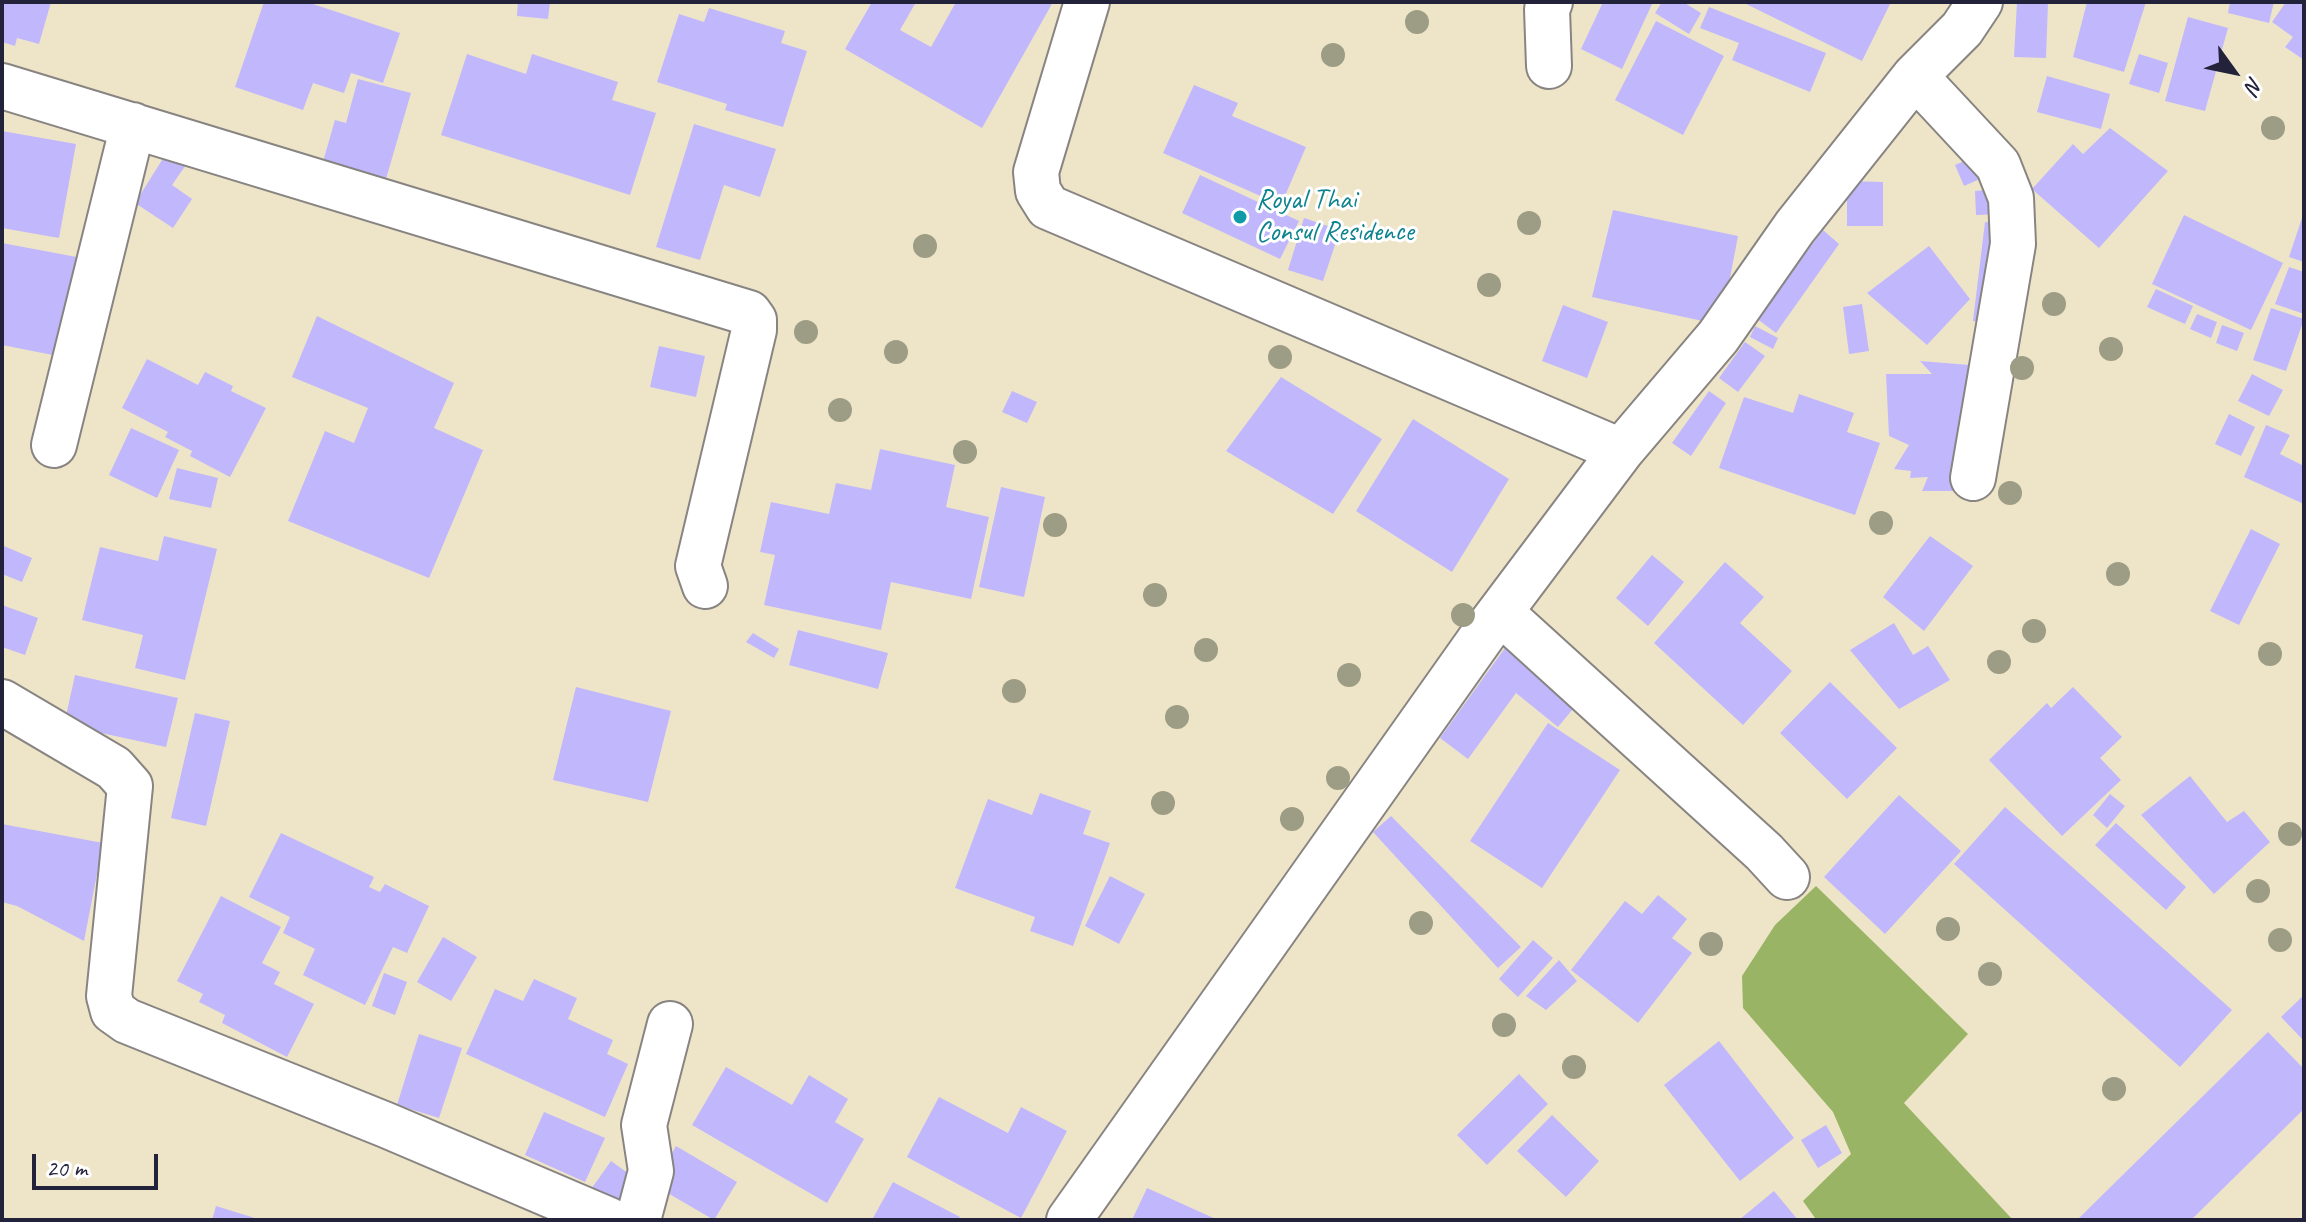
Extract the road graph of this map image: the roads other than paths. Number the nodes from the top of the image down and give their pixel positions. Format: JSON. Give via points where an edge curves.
{"nodes":[{"id":1,"x":1087,"y":2,"type":"edge"},
{"id":2,"x":1550,"y":2,"type":"edge"},
{"id":3,"x":1980,"y":2,"type":"edge"},
{"id":4,"x":1549,"y":66,"type":"dead end"},
{"id":5,"x":1915,"y":76,"type":"junction"},
{"id":6,"x":2,"y":86,"type":"edge"},
{"id":7,"x":133,"y":125,"type":"junction"},
{"id":8,"x":54,"y":445,"type":"dead end"},
{"id":9,"x":1621,"y":451,"type":"junction"},
{"id":10,"x":1973,"y":478,"type":"dead end"},
{"id":11,"x":705,"y":586,"type":"dead end"},
{"id":12,"x":1500,"y":612,"type":"junction"},
{"id":13,"x":2,"y":702,"type":"edge"},
{"id":14,"x":1787,"y":877,"type":"dead end"},
{"id":15,"x":670,"y":1024,"type":"dead end"},
{"id":16,"x":609,"y":1220,"type":"edge"},
{"id":17,"x":638,"y":1220,"type":"edge"},
{"id":18,"x":1069,"y":1220,"type":"edge"}],
"edges":[{"from":1,"to":9,"type":"street","via":[[1036,172],[1038,191],[1048,207]]},
{"from":2,"to":4,"type":"street"},
{"from":3,"to":5,"type":"street","via":[[1962,29]]},
{"from":5,"to":9,"type":"street","via":[[1795,227],[1718,337]]},
{"from":5,"to":10,"type":"street","via":[[1998,165],[2011,198],[2013,244]]},
{"from":6,"to":7,"type":"street"},
{"from":7,"to":8,"type":"street"},
{"from":7,"to":11,"type":"street","via":[[749,313],[754,330],[698,566]]},
{"from":9,"to":12,"type":"street"},
{"from":12,"to":14,"type":"street"},
{"from":12,"to":18,"type":"street"},
{"from":13,"to":16,"type":"street","via":[[114,768],[130,786],[109,996],[113,1011]]},
{"from":15,"to":17,"type":"street","via":[[644,1125],[651,1171]]}]}
